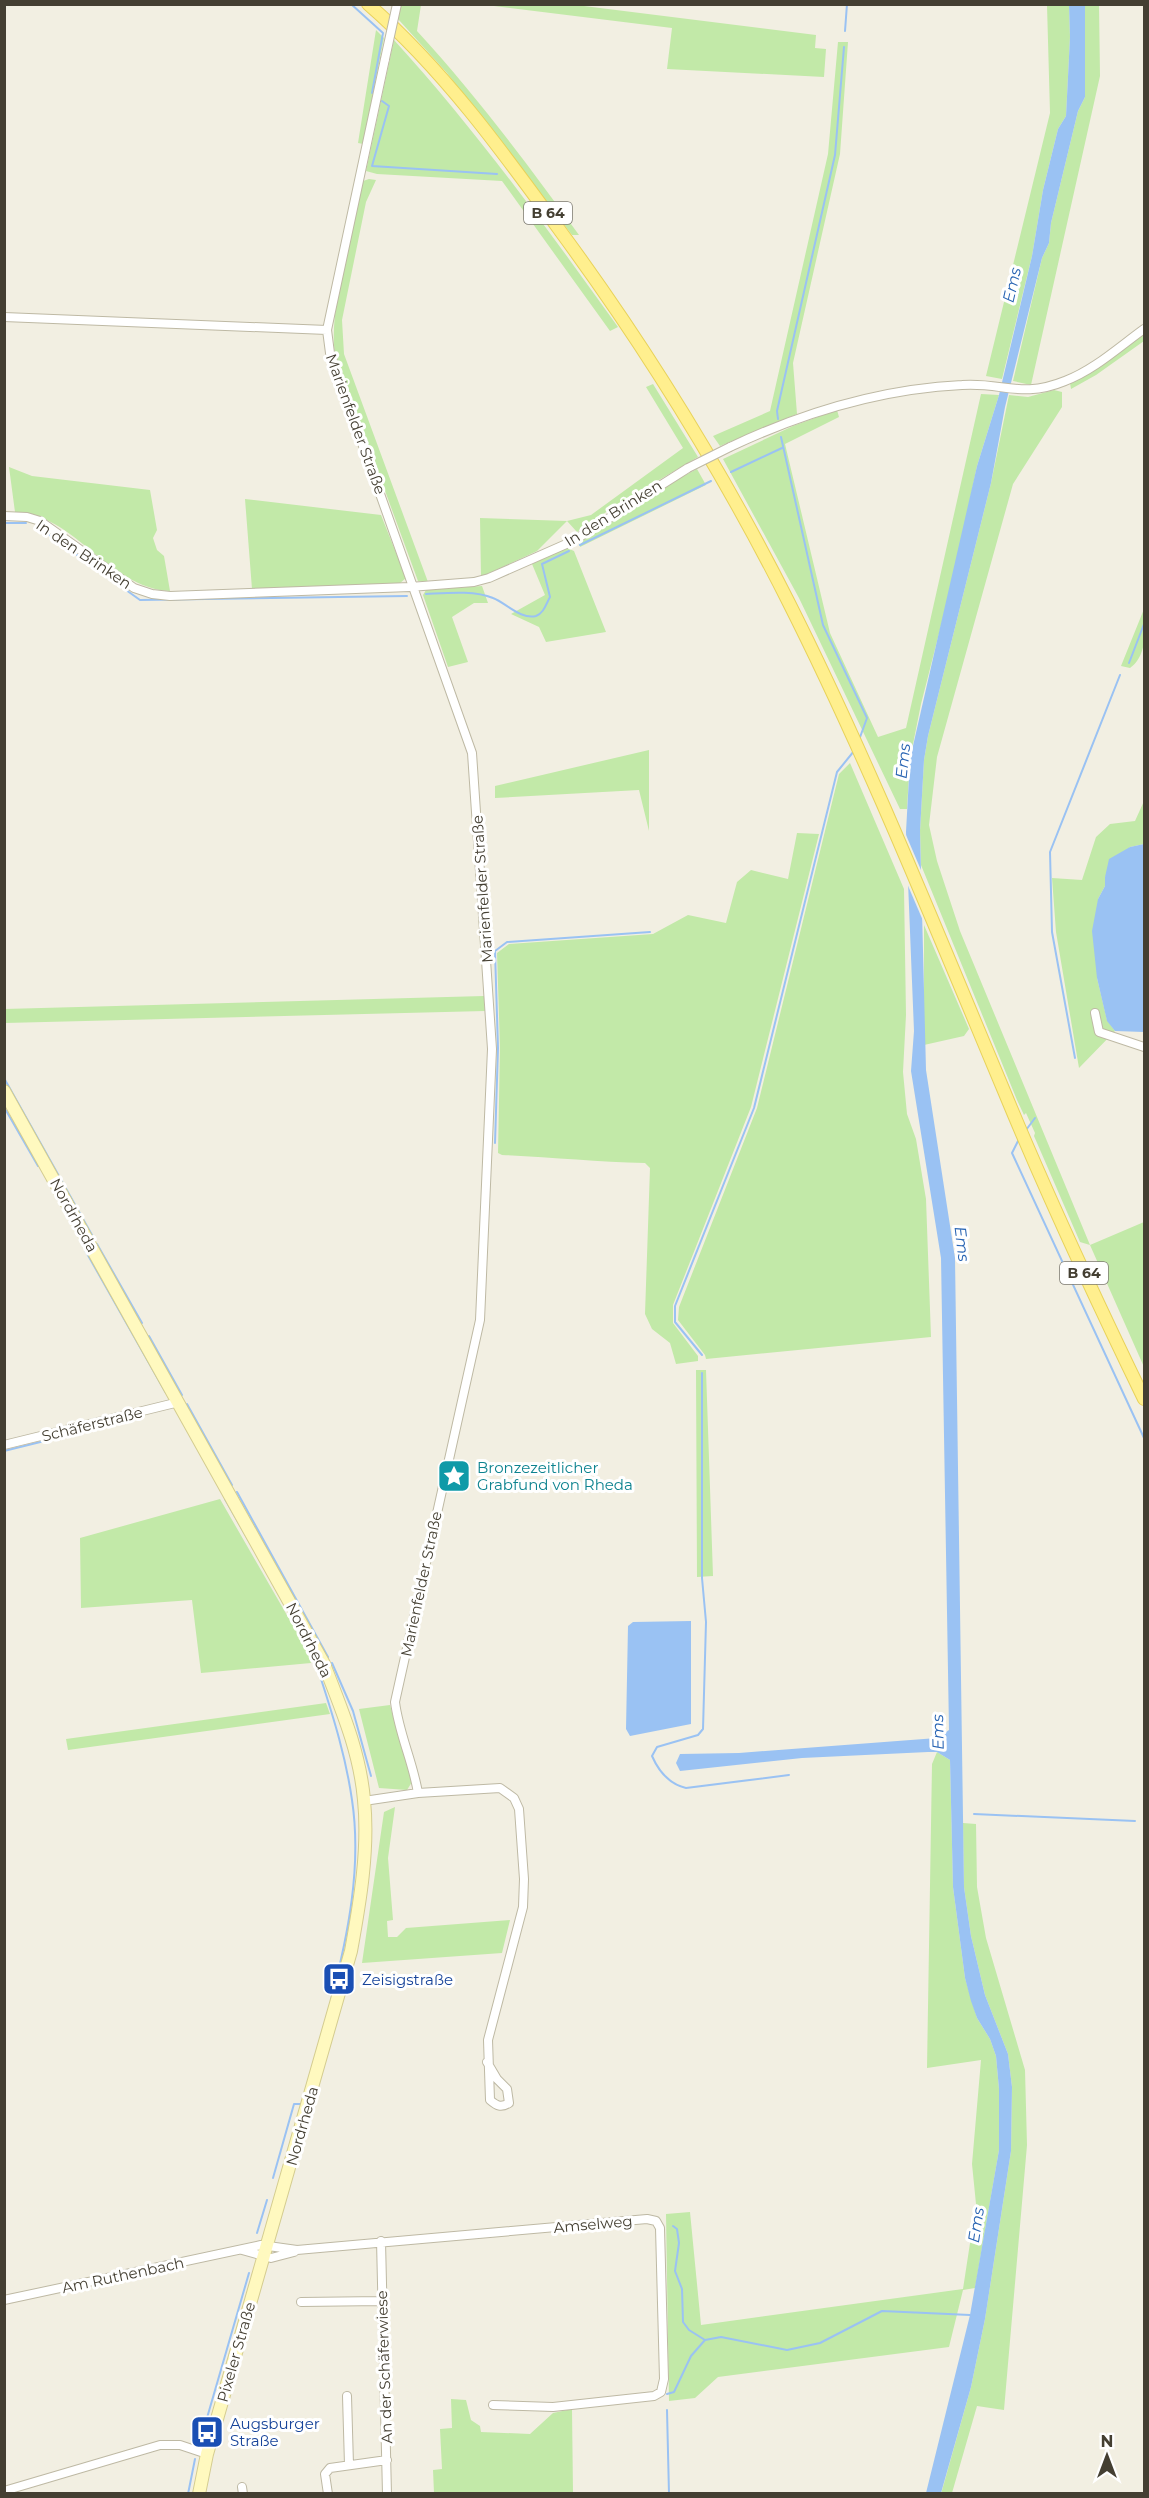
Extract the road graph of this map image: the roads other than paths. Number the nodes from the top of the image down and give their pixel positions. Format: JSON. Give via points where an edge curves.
{"nodes":[{"id":1,"x":368,"y":4,"type":"edge"},
{"id":2,"x":397,"y":4,"type":"edge"},
{"id":3,"x":4,"y":317,"type":"edge"},
{"id":4,"x":1144,"y":329,"type":"edge"},
{"id":5,"x":327,"y":330,"type":"junction"},
{"id":6,"x":4,"y":516,"type":"edge"},
{"id":7,"x":415,"y":586,"type":"junction"},
{"id":8,"x":1095,"y":1013,"type":"dead end"},
{"id":9,"x":1144,"y":1047,"type":"edge"},
{"id":10,"x":4,"y":1091,"type":"edge"},
{"id":11,"x":1144,"y":1399,"type":"edge"},
{"id":12,"x":178,"y":1402,"type":"junction"},
{"id":13,"x":4,"y":1446,"type":"edge"},
{"id":14,"x":418,"y":1793,"type":"junction"},
{"id":15,"x":364,"y":1800,"type":"junction"},
{"id":16,"x":487,"y":2062,"type":"junction"},
{"id":17,"x":381,"y":2241,"type":"junction"},
{"id":18,"x":265,"y":2251,"type":"junction"},
{"id":19,"x":4,"y":2300,"type":"edge"},
{"id":20,"x":382,"y":2301,"type":"junction"},
{"id":21,"x":301,"y":2302,"type":"dead end"},
{"id":22,"x":347,"y":2396,"type":"dead end"},
{"id":23,"x":493,"y":2405,"type":"dead end"},
{"id":24,"x":207,"y":2454,"type":"junction"},
{"id":25,"x":387,"y":2460,"type":"junction"},
{"id":26,"x":349,"y":2465,"type":"junction"},
{"id":27,"x":4,"y":2491,"type":"edge"},
{"id":28,"x":199,"y":2493,"type":"edge"},
{"id":29,"x":328,"y":2493,"type":"edge"},
{"id":30,"x":387,"y":2493,"type":"edge"}],
"edges":[{"from":1,"to":11,"type":"main road","number":"B 64","via":[[421,57],[497,145],[585,264],[646,353],[748,526],[861,753],[1017,1124]]},
{"from":2,"to":5,"type":"street","name":"Marienfelder Straße","bridge":true},
{"from":3,"to":5,"type":"street"},
{"from":4,"to":7,"type":"street","name":"In den Brinken","bridge":true,"via":[[1065,381],[1028,391],[963,384],[880,394],[804,415],[688,468],[573,541],[489,578]]},
{"from":5,"to":7,"type":"street","name":"Marienfelder Straße","via":[[330,353]]},
{"from":6,"to":7,"type":"street","name":"In den Brinken","via":[[39,521],[134,588],[152,594]]},
{"from":7,"to":14,"type":"street","name":"Marienfelder Straße","via":[[472,753],[492,1049],[480,1320],[395,1702]]},
{"from":8,"to":9,"type":"street","via":[[1098,1032]]},
{"from":10,"to":12,"type":"main road","name":"Nordrheda"},
{"from":12,"to":13,"type":"street","name":"Schäferstraße"},
{"from":12,"to":15,"type":"main road","name":"Nordrheda","via":[[324,1664],[347,1724]]},
{"from":14,"to":15,"type":"street"},
{"from":14,"to":16,"type":"street","via":[[500,1788],[514,1798],[519,1809],[523,1907],[496,2001]]},
{"from":15,"to":18,"type":"main road","name":"Nordrheda","via":[[363,1865],[351,1951]]},
{"from":16,"to":16,"type":"street","via":[[490,2100],[504,2106],[509,2103],[507,2089]]},
{"from":17,"to":18,"type":"street","name":"Amselweg"},
{"from":17,"to":20,"type":"street","name":"An der Schäferwiese"},
{"from":17,"to":23,"type":"street","name":"Amselweg","via":[[656,2221],[660,2228],[664,2379],[661,2392],[553,2407]]},
{"from":18,"to":19,"type":"street","name":"Am Ruthenbach","via":[[242,2250]]},
{"from":18,"to":24,"type":"main road","name":"Pixeler Straße"},
{"from":20,"to":21,"type":"street"},
{"from":20,"to":25,"type":"street","name":"An der Schäferwiese"},
{"from":22,"to":26,"type":"street"},
{"from":24,"to":27,"type":"street","via":[[180,2445],[160,2445]]},
{"from":24,"to":28,"type":"main road","name":"Pixeler Straße"},
{"from":25,"to":26,"type":"street"},
{"from":25,"to":30,"type":"street","name":"An der Schäferwiese"},
{"from":26,"to":29,"type":"street","via":[[326,2471]]}]}
